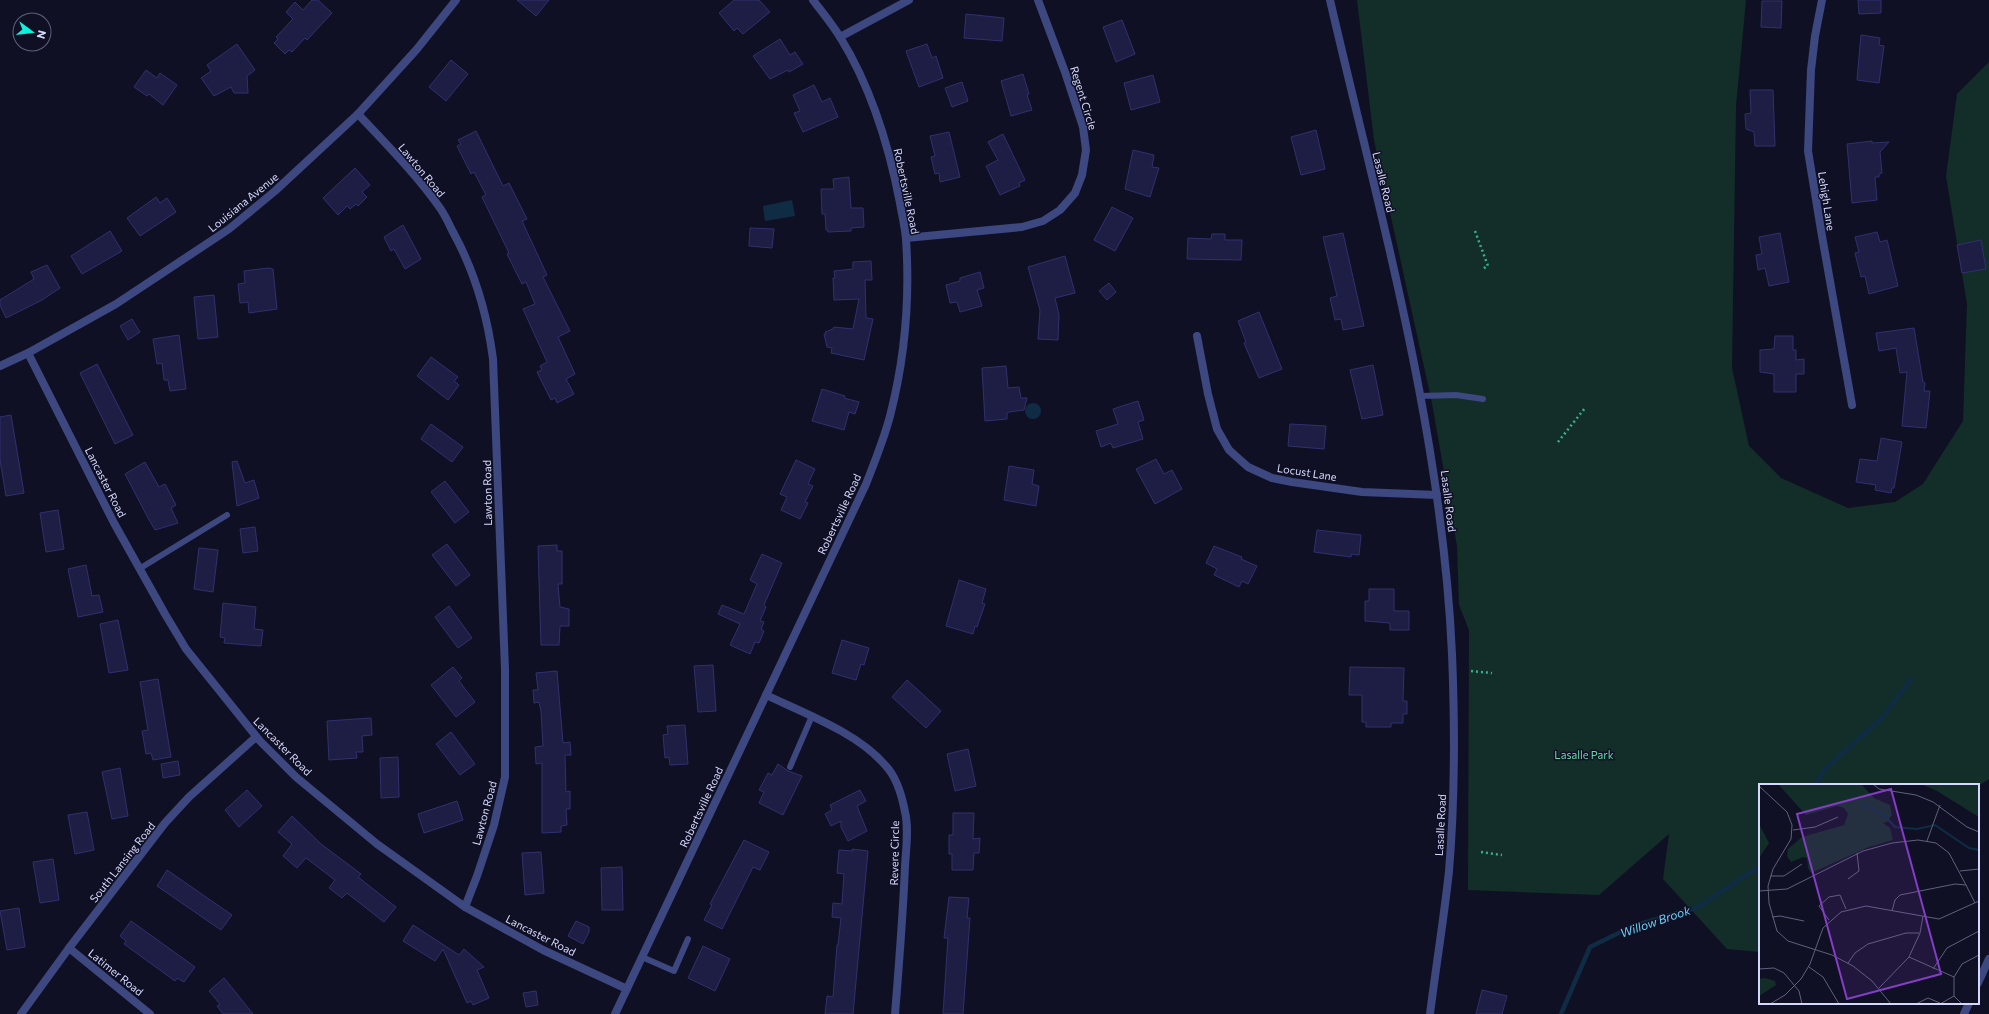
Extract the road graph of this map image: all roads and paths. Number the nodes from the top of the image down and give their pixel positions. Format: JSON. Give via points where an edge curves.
{"nodes":[{"id":1,"x":456,"y":0,"type":"edge"},
{"id":2,"x":813,"y":0,"type":"edge"},
{"id":3,"x":909,"y":0,"type":"edge"},
{"id":4,"x":1038,"y":0,"type":"edge"},
{"id":5,"x":1330,"y":0,"type":"edge"},
{"id":6,"x":1822,"y":0,"type":"edge"},
{"id":7,"x":840,"y":37,"type":"junction"},
{"id":8,"x":358,"y":114,"type":"junction"},
{"id":9,"x":1475,"y":231,"type":"dead end"},
{"id":10,"x":906,"y":238,"type":"junction"},
{"id":11,"x":1482,"y":269,"type":"dead end"},
{"id":12,"x":1198,"y":336,"type":"dead end"},
{"id":13,"x":28,"y":353,"type":"junction"},
{"id":14,"x":0,"y":366,"type":"edge"},
{"id":15,"x":1421,"y":396,"type":"junction"},
{"id":16,"x":1483,"y":399,"type":"dead end"},
{"id":17,"x":1852,"y":405,"type":"dead end"},
{"id":18,"x":1585,"y":408,"type":"dead end"},
{"id":19,"x":1558,"y":442,"type":"dead end"},
{"id":20,"x":1437,"y":495,"type":"junction"},
{"id":21,"x":227,"y":515,"type":"dead end"},
{"id":22,"x":139,"y":569,"type":"junction"},
{"id":23,"x":1471,"y":671,"type":"dead end"},
{"id":24,"x":1492,"y":673,"type":"dead end"},
{"id":25,"x":766,"y":696,"type":"junction"},
{"id":26,"x":812,"y":716,"type":"junction"},
{"id":27,"x":256,"y":737,"type":"junction"},
{"id":28,"x":790,"y":767,"type":"dead end"},
{"id":29,"x":1481,"y":852,"type":"dead end"},
{"id":30,"x":1502,"y":855,"type":"dead end"},
{"id":31,"x":465,"y":907,"type":"junction"},
{"id":32,"x":688,"y":939,"type":"dead end"},
{"id":33,"x":69,"y":948,"type":"junction"},
{"id":34,"x":642,"y":957,"type":"junction"},
{"id":35,"x":1989,"y":959,"type":"edge"},
{"id":36,"x":1979,"y":981,"type":"edge"},
{"id":37,"x":627,"y":989,"type":"junction"},
{"id":38,"x":1969,"y":1004,"type":"edge"},
{"id":39,"x":21,"y":1014,"type":"edge"},
{"id":40,"x":150,"y":1014,"type":"edge"},
{"id":41,"x":615,"y":1014,"type":"edge"},
{"id":42,"x":895,"y":1014,"type":"edge"},
{"id":43,"x":1430,"y":1014,"type":"edge"},
{"id":44,"x":1964,"y":1014,"type":"edge"}],
"edges":[{"from":1,"to":8,"type":"street","name":"Louisiana Avenue","via":[[417,49]]},
{"from":2,"to":7,"type":"street","name":"Robertsville Road"},
{"from":3,"to":7,"type":"street"},
{"from":4,"to":10,"type":"street","name":"Regent Circle","via":[[1083,127],[1086,150],[1082,175],[1075,193],[1060,210],[1043,221],[1022,227]]},
{"from":5,"to":15,"type":"street","name":"Lasalle Road"},
{"from":6,"to":17,"type":"street","name":"Lehigh Lane","via":[[1811,70],[1808,151]]},
{"from":7,"to":10,"type":"street","name":"Robertsville Road","via":[[871,101],[892,161]]},
{"from":8,"to":13,"type":"street","name":"Louisiana Avenue","via":[[276,191],[229,229],[116,304]]},
{"from":8,"to":31,"type":"street","name":"Lawton Road","via":[[402,161],[440,209],[465,254],[477,285],[488,323],[492,350],[505,669],[505,777],[494,825]]},
{"from":9,"to":11,"type":"path","via":[[1488,266]]},
{"from":10,"to":25,"type":"street","name":"Robertsville Road","via":[[908,290],[905,336],[890,417],[866,484]]},
{"from":12,"to":20,"type":"street","name":"Locust Lane","via":[[1217,429],[1229,450],[1248,468],[1272,478],[1292,482],[1362,492]]},
{"from":13,"to":14,"type":"street","name":"Louisiana Avenue"},
{"from":13,"to":22,"type":"street","name":"Lancaster Road"},
{"from":15,"to":16,"type":"lane","via":[[1456,395]]},
{"from":15,"to":20,"type":"street","name":"Lasalle Road"},
{"from":18,"to":19,"type":"path"},
{"from":20,"to":43,"type":"street","name":"Lasalle Road","via":[[1452,654],[1453,778],[1449,871]]},
{"from":21,"to":22,"type":"lane"},
{"from":22,"to":27,"type":"street","name":"Lancaster Road","via":[[186,649]]},
{"from":23,"to":24,"type":"path"},
{"from":25,"to":26,"type":"street","name":"Revere Circle"},
{"from":25,"to":34,"type":"street","name":"Robertsville Road"},
{"from":26,"to":28,"type":"lane"},
{"from":26,"to":42,"type":"street","name":"Revere Circle","via":[[867,746],[886,765],[906,812],[904,907]]},
{"from":27,"to":31,"type":"street","name":"Lancaster Road","via":[[339,814],[415,873]]},
{"from":27,"to":33,"type":"street","name":"South Lansing Road","via":[[189,797],[165,823]]},
{"from":29,"to":30,"type":"path"},
{"from":31,"to":37,"type":"street","name":"Lancaster Road","via":[[543,950]]},
{"from":32,"to":34,"type":"lane","via":[[674,971]]},
{"from":33,"to":39,"type":"street","name":"South Lansing Road"},
{"from":33,"to":40,"type":"street","name":"Latimer Road"},
{"from":34,"to":37,"type":"street","name":"Robertsville Road"},
{"from":35,"to":36,"type":"street"},
{"from":37,"to":41,"type":"street","name":"Robertsville Road"},
{"from":38,"to":44,"type":"street"}]}
